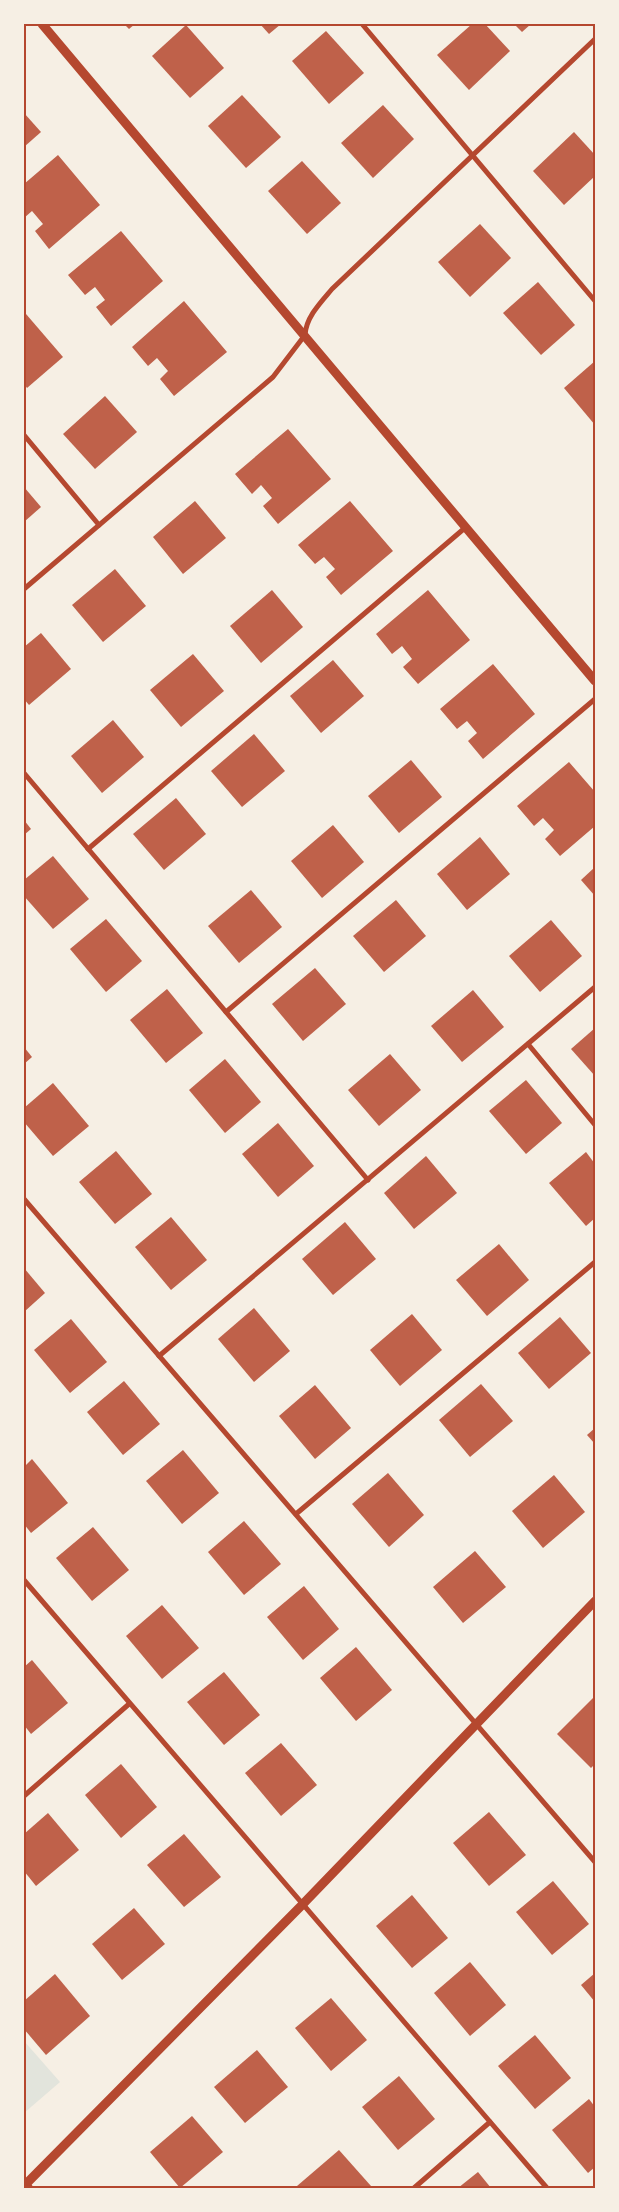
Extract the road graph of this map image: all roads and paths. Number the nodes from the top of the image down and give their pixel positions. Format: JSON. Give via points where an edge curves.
{"nodes":[{"id":1,"x":42,"y":24,"type":"edge"},
{"id":2,"x":362,"y":24,"type":"edge"},
{"id":3,"x":595,"y":39,"type":"edge"},
{"id":4,"x":473,"y":156,"type":"junction"},
{"id":5,"x":595,"y":301,"type":"edge"},
{"id":6,"x":305,"y":335,"type":"junction"},
{"id":7,"x":24,"y":435,"type":"edge"},
{"id":8,"x":99,"y":525,"type":"junction"},
{"id":9,"x":466,"y":527,"type":"junction"},
{"id":10,"x":24,"y":589,"type":"edge"},
{"id":11,"x":595,"y":681,"type":"edge"},
{"id":12,"x":595,"y":699,"type":"edge"},
{"id":13,"x":24,"y":773,"type":"edge"},
{"id":14,"x":88,"y":849,"type":"junction"},
{"id":15,"x":595,"y":987,"type":"edge"},
{"id":16,"x":226,"y":1012,"type":"junction"},
{"id":17,"x":528,"y":1044,"type":"junction"},
{"id":18,"x":595,"y":1125,"type":"edge"},
{"id":19,"x":368,"y":1180,"type":"junction"},
{"id":20,"x":24,"y":1199,"type":"edge"},
{"id":21,"x":595,"y":1262,"type":"edge"},
{"id":22,"x":159,"y":1356,"type":"junction"},
{"id":23,"x":296,"y":1514,"type":"junction"},
{"id":24,"x":24,"y":1580,"type":"edge"},
{"id":25,"x":595,"y":1601,"type":"edge"},
{"id":26,"x":130,"y":1704,"type":"junction"},
{"id":27,"x":477,"y":1723,"type":"junction"},
{"id":28,"x":24,"y":1796,"type":"edge"},
{"id":29,"x":595,"y":1862,"type":"edge"},
{"id":30,"x":302,"y":1905,"type":"junction"},
{"id":31,"x":490,"y":2122,"type":"junction"},
{"id":32,"x":26,"y":2184,"type":"edge"},
{"id":33,"x":414,"y":2188,"type":"edge"},
{"id":34,"x":547,"y":2188,"type":"edge"}],
"edges":[{"from":1,"to":6,"type":"street"},
{"from":2,"to":4,"type":"street"},
{"from":3,"to":4,"type":"street"},
{"from":4,"to":5,"type":"street"},
{"from":4,"to":6,"type":"street","via":[[332,289],[312,314],[305,327]]},
{"from":6,"to":8,"type":"street","via":[[272,377]]},
{"from":6,"to":9,"type":"street"},
{"from":7,"to":8,"type":"street"},
{"from":8,"to":10,"type":"street"},
{"from":9,"to":11,"type":"street"},
{"from":9,"to":14,"type":"street"},
{"from":12,"to":16,"type":"street"},
{"from":13,"to":14,"type":"street"},
{"from":14,"to":16,"type":"street"},
{"from":15,"to":17,"type":"street"},
{"from":16,"to":19,"type":"street"},
{"from":17,"to":18,"type":"street"},
{"from":17,"to":19,"type":"street"},
{"from":19,"to":22,"type":"street"},
{"from":20,"to":22,"type":"street"},
{"from":21,"to":23,"type":"street"},
{"from":22,"to":23,"type":"street"},
{"from":23,"to":27,"type":"street"},
{"from":24,"to":26,"type":"street"},
{"from":25,"to":27,"type":"street"},
{"from":26,"to":28,"type":"street"},
{"from":26,"to":30,"type":"street"},
{"from":27,"to":29,"type":"street"},
{"from":27,"to":30,"type":"street"},
{"from":30,"to":31,"type":"street"},
{"from":30,"to":32,"type":"street"},
{"from":31,"to":33,"type":"street"},
{"from":31,"to":34,"type":"street"}]}
